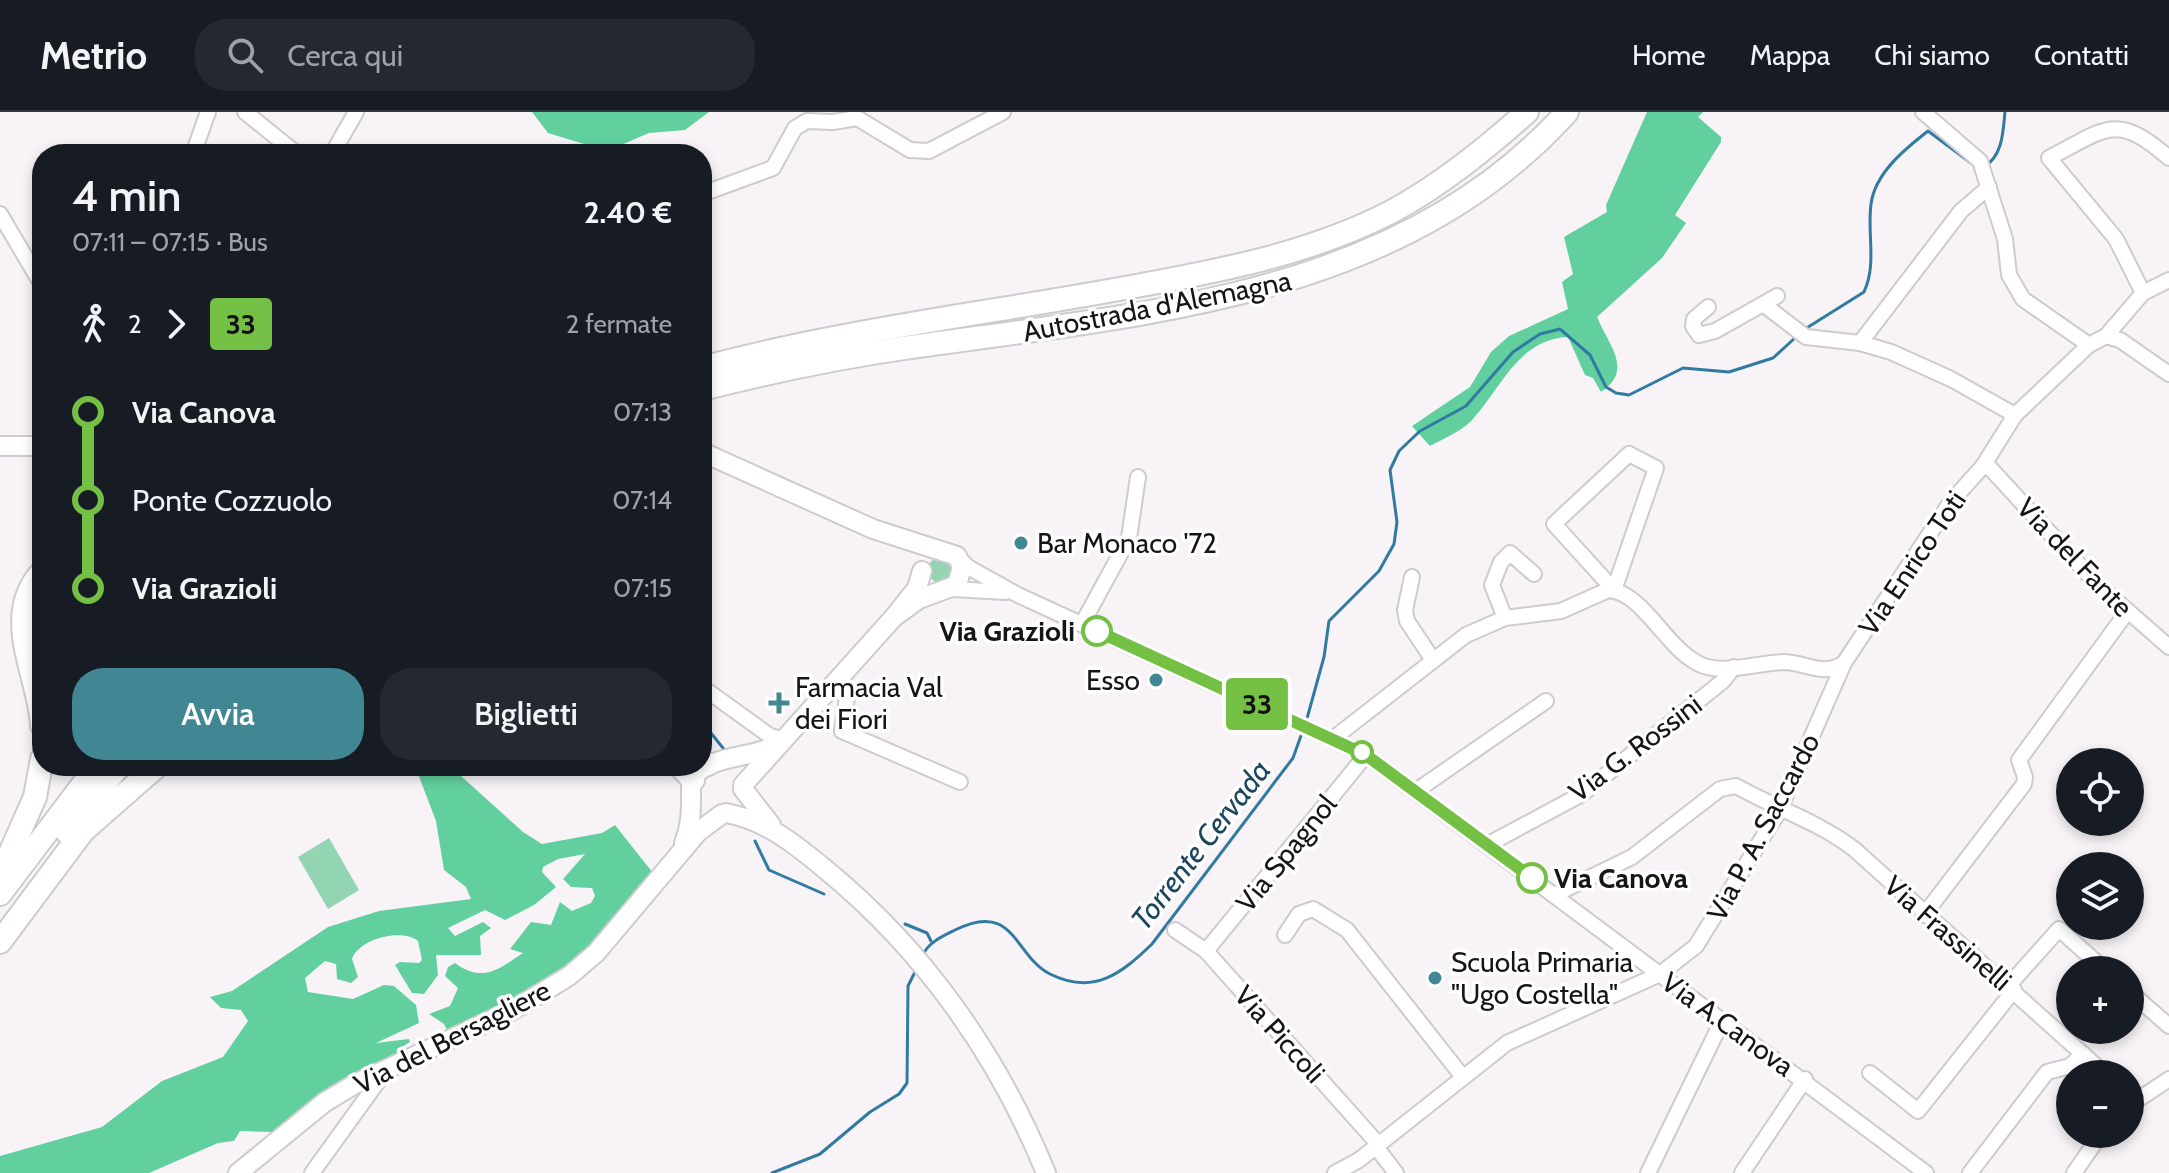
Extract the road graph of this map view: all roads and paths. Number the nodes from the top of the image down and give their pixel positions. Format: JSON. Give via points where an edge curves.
{"nodes":[{"id":1,"x":208,"y":112,"type":"edge"},
{"id":2,"x":245,"y":112,"type":"edge"},
{"id":3,"x":356,"y":112,"type":"edge"},
{"id":4,"x":1003,"y":112,"type":"edge"},
{"id":5,"x":1527,"y":112,"type":"edge"},
{"id":6,"x":1567,"y":112,"type":"edge"},
{"id":7,"x":1923,"y":112,"type":"edge"},
{"id":8,"x":197,"y":144,"type":"edge"},
{"id":9,"x":285,"y":144,"type":"edge"},
{"id":10,"x":338,"y":144,"type":"edge"},
{"id":11,"x":2169,"y":158,"type":"edge"},
{"id":12,"x":1985,"y":174,"type":"junction"},
{"id":13,"x":712,"y":190,"type":"edge"},
{"id":14,"x":0,"y":214,"type":"edge"},
{"id":15,"x":32,"y":269,"type":"edge"},
{"id":16,"x":2169,"y":280,"type":"edge"},
{"id":17,"x":2143,"y":293,"type":"junction"},
{"id":18,"x":1777,"y":296,"type":"dead end"},
{"id":19,"x":1763,"y":304,"type":"junction"},
{"id":20,"x":1708,"y":307,"type":"dead end"},
{"id":21,"x":2106,"y":336,"type":"junction"},
{"id":22,"x":1860,"y":343,"type":"junction"},
{"id":23,"x":2089,"y":345,"type":"junction"},
{"id":24,"x":712,"y":365,"type":"edge"},
{"id":25,"x":2169,"y":374,"type":"edge"},
{"id":26,"x":712,"y":387,"type":"edge"},
{"id":27,"x":2015,"y":415,"type":"junction"},
{"id":28,"x":0,"y":446,"type":"edge"},
{"id":29,"x":32,"y":446,"type":"edge"},
{"id":30,"x":712,"y":456,"type":"edge"},
{"id":31,"x":1983,"y":466,"type":"junction"},
{"id":32,"x":1138,"y":477,"type":"dead end"},
{"id":33,"x":890,"y":536,"type":"junction"},
{"id":34,"x":949,"y":553,"type":"junction"},
{"id":35,"x":922,"y":568,"type":"junction"},
{"id":36,"x":1534,"y":574,"type":"dead end"},
{"id":37,"x":1412,"y":577,"type":"dead end"},
{"id":38,"x":32,"y":584,"type":"edge"},
{"id":39,"x":946,"y":590,"type":"junction"},
{"id":40,"x":1614,"y":590,"type":"junction"},
{"id":41,"x":1018,"y":595,"type":"junction"},
{"id":42,"x":2127,"y":612,"type":"junction"},
{"id":43,"x":894,"y":617,"type":"junction"},
{"id":44,"x":1505,"y":618,"type":"junction"},
{"id":45,"x":23,"y":621,"type":"junction"},
{"id":46,"x":1082,"y":624,"type":"junction"},
{"id":47,"x":32,"y":636,"type":"edge"},
{"id":48,"x":2169,"y":647,"type":"edge"},
{"id":49,"x":1433,"y":660,"type":"junction"},
{"id":50,"x":1844,"y":663,"type":"junction"},
{"id":51,"x":1734,"y":667,"type":"junction"},
{"id":52,"x":32,"y":679,"type":"edge"},
{"id":53,"x":834,"y":683,"type":"junction"},
{"id":54,"x":712,"y":694,"type":"edge"},
{"id":55,"x":1546,"y":701,"type":"dead end"},
{"id":56,"x":1334,"y":738,"type":"junction"},
{"id":57,"x":782,"y":739,"type":"junction"},
{"id":58,"x":1366,"y":755,"type":"junction"},
{"id":59,"x":712,"y":768,"type":"edge"},
{"id":60,"x":712,"y":770,"type":"edge"},
{"id":61,"x":39,"y":776,"type":"edge"},
{"id":62,"x":89,"y":776,"type":"edge"},
{"id":63,"x":111,"y":776,"type":"edge"},
{"id":64,"x":146,"y":776,"type":"edge"},
{"id":65,"x":698,"y":776,"type":"edge"},
{"id":66,"x":699,"y":776,"type":"edge"},
{"id":67,"x":960,"y":782,"type":"dead end"},
{"id":68,"x":743,"y":787,"type":"junction"},
{"id":69,"x":1416,"y":791,"type":"junction"},
{"id":70,"x":1779,"y":811,"type":"junction"},
{"id":71,"x":724,"y":813,"type":"junction"},
{"id":72,"x":779,"y":833,"type":"junction"},
{"id":73,"x":1487,"y":845,"type":"junction"},
{"id":74,"x":682,"y":849,"type":"junction"},
{"id":75,"x":0,"y":876,"type":"edge"},
{"id":76,"x":0,"y":894,"type":"edge"},
{"id":77,"x":1554,"y":895,"type":"junction"},
{"id":78,"x":1924,"y":915,"type":"junction"},
{"id":79,"x":0,"y":923,"type":"edge"},
{"id":80,"x":1175,"y":930,"type":"dead end"},
{"id":81,"x":1285,"y":935,"type":"dead end"},
{"id":82,"x":0,"y":942,"type":"edge"},
{"id":83,"x":1206,"y":951,"type":"junction"},
{"id":84,"x":2089,"y":956,"type":"edge"},
{"id":85,"x":1660,"y":974,"type":"junction"},
{"id":86,"x":2012,"y":987,"type":"junction"},
{"id":87,"x":2144,"y":1004,"type":"edge"},
{"id":88,"x":1722,"y":1021,"type":"junction"},
{"id":89,"x":2169,"y":1026,"type":"edge"},
{"id":90,"x":2083,"y":1054,"type":"junction"},
{"id":91,"x":2090,"y":1060,"type":"edge"},
{"id":92,"x":388,"y":1068,"type":"junction"},
{"id":93,"x":1870,"y":1073,"type":"dead end"},
{"id":94,"x":1462,"y":1076,"type":"junction"},
{"id":95,"x":1805,"y":1079,"type":"junction"},
{"id":96,"x":2169,"y":1079,"type":"edge"},
{"id":97,"x":2144,"y":1093,"type":"edge"},
{"id":98,"x":1378,"y":1146,"type":"junction"},
{"id":99,"x":2091,"y":1148,"type":"edge"},
{"id":100,"x":238,"y":1173,"type":"edge"},
{"id":101,"x":312,"y":1173,"type":"edge"},
{"id":102,"x":1046,"y":1173,"type":"edge"},
{"id":103,"x":1335,"y":1173,"type":"edge"},
{"id":104,"x":1396,"y":1173,"type":"edge"},
{"id":105,"x":1648,"y":1173,"type":"edge"},
{"id":106,"x":1742,"y":1173,"type":"edge"},
{"id":107,"x":1926,"y":1173,"type":"edge"},
{"id":108,"x":1970,"y":1173,"type":"edge"},
{"id":109,"x":2074,"y":1173,"type":"edge"}],
"edges":[{"from":1,"to":8,"type":"street"},
{"from":2,"to":9,"type":"street"},
{"from":3,"to":10,"type":"street"},
{"from":4,"to":13,"type":"street","via":[[929,151],[910,150],[857,118],[807,121],[795,128],[777,163],[767,171]]},
{"from":5,"to":24,"type":"highway","name":"Autostrada d'Alemagna","via":[[1435,187],[1354,229],[1289,253],[1068,299],[776,348]]},
{"from":6,"to":26,"type":"highway","name":"Autostrada d'Alemagna","via":[[1448,210],[1352,260],[1299,279],[1076,326],[828,361]]},
{"from":7,"to":12,"type":"street"},
{"from":11,"to":17,"type":"street","via":[[2134,130],[2115,128],[2049,158],[2116,239]]},
{"from":12,"to":22,"type":"street"},
{"from":12,"to":23,"type":"street","via":[[2015,289]]},
{"from":14,"to":15,"type":"street"},
{"from":16,"to":17,"type":"street"},
{"from":17,"to":21,"type":"street"},
{"from":18,"to":19,"type":"street"},
{"from":19,"to":20,"type":"street","via":[[1699,335],[1694,319]]},
{"from":19,"to":22,"type":"street","via":[[1806,337]]},
{"from":21,"to":23,"type":"street","name":"Via Enrico Toti"},
{"from":21,"to":25,"type":"street"},
{"from":22,"to":27,"type":"street","via":[[1921,364]]},
{"from":23,"to":27,"type":"street","name":"Via Enrico Toti"},
{"from":27,"to":31,"type":"street","name":"Via Enrico Toti"},
{"from":28,"to":29,"type":"main road"},
{"from":30,"to":33,"type":"main road"},
{"from":31,"to":42,"type":"street","name":"Via del Fante"},
{"from":31,"to":50,"type":"street","name":"Via Enrico Toti","via":[[1950,503]]},
{"from":32,"to":46,"type":"street","via":[[1129,538]]},
{"from":33,"to":34,"type":"main road"},
{"from":33,"to":35,"type":"main road","via":[[912,551]]},
{"from":34,"to":35,"type":"main road","via":[[930,554]]},
{"from":34,"to":39,"type":"main road","via":[[962,574]]},
{"from":34,"to":41,"type":"street"},
{"from":35,"to":39,"type":"main road","via":[[926,583]]},
{"from":35,"to":43,"type":"main road","via":[[917,588]]},
{"from":36,"to":44,"type":"street","via":[[1510,553],[1504,557],[1492,585]]},
{"from":37,"to":49,"type":"street","via":[[1407,621]]},
{"from":38,"to":45,"type":"highway"},
{"from":39,"to":41,"type":"street"},
{"from":39,"to":43,"type":"main road","via":[[919,599]]},
{"from":40,"to":40,"type":"street","via":[[1554,524],[1629,454],[1656,468]]},
{"from":40,"to":44,"type":"street","via":[[1556,613]]},
{"from":40,"to":51,"type":"street","via":[[1631,599],[1699,664]]},
{"from":41,"to":46,"type":"street","name":"Via A.Canova"},
{"from":42,"to":48,"type":"street","name":"Via del Fante"},
{"from":42,"to":78,"type":"street","via":[[2019,760],[2024,784]]},
{"from":43,"to":53,"type":"main road"},
{"from":44,"to":49,"type":"street","via":[[1466,635]]},
{"from":45,"to":47,"type":"highway"},
{"from":45,"to":52,"type":"highway"},
{"from":46,"to":56,"type":"street","name":"Via A.Canova"},
{"from":49,"to":56,"type":"street"},
{"from":50,"to":51,"type":"street","via":[[1829,671],[1785,662]]},
{"from":50,"to":70,"type":"street","name":"Via P. A. Saccardo"},
{"from":51,"to":73,"type":"street","name":"Via G. Rossini","via":[[1582,794]]},
{"from":53,"to":57,"type":"main road"},
{"from":53,"to":67,"type":"street","via":[[847,698],[842,731]]},
{"from":54,"to":57,"type":"street"},
{"from":55,"to":69,"type":"street"},
{"from":56,"to":58,"type":"street","name":"Via A.Canova"},
{"from":57,"to":59,"type":"main road","via":[[757,754]]},
{"from":57,"to":68,"type":"main road"},
{"from":58,"to":69,"type":"street","name":"Via A.Canova"},
{"from":58,"to":83,"type":"street","name":"Via Spagnol"},
{"from":60,"to":68,"type":"main road","via":[[732,767]]},
{"from":61,"to":75,"type":"highway","via":[[35,797]]},
{"from":62,"to":76,"type":"highway"},
{"from":63,"to":79,"type":"highway"},
{"from":64,"to":82,"type":"highway","via":[[83,831]]},
{"from":65,"to":74,"type":"main road","name":"Via del Bersagliere"},
{"from":66,"to":71,"type":"main road","via":[[702,809]]},
{"from":68,"to":71,"type":"main road","via":[[735,807]]},
{"from":68,"to":72,"type":"main road"},
{"from":69,"to":73,"type":"street","name":"Via A.Canova"},
{"from":70,"to":77,"type":"street","name":"Via Frassinelli","via":[[1728,785],[1632,857]]},
{"from":70,"to":78,"type":"street","name":"Via Frassinelli","via":[[1838,837]]},
{"from":70,"to":85,"type":"street","name":"Via P. A. Saccardo","via":[[1705,935]]},
{"from":71,"to":72,"type":"main road"},
{"from":71,"to":74,"type":"main road","name":"Via del Bersagliere"},
{"from":72,"to":102,"type":"main road","via":[[843,884],[928,971],[1003,1081]]},
{"from":73,"to":77,"type":"street","name":"Via A.Canova"},
{"from":74,"to":92,"type":"main road","name":"Via del Bersagliere","via":[[596,953],[569,976],[513,1010]]},
{"from":77,"to":85,"type":"street","name":"Via A.Canova"},
{"from":78,"to":86,"type":"street","name":"Via Frassinelli"},
{"from":80,"to":83,"type":"street","name":"Via Piccoli"},
{"from":81,"to":94,"type":"street","via":[[1299,914],[1313,909],[1342,925]]},
{"from":83,"to":98,"type":"street","name":"Via Piccoli"},
{"from":84,"to":86,"type":"street","via":[[2059,929]]},
{"from":85,"to":88,"type":"street","name":"Via A.Canova"},
{"from":85,"to":94,"type":"street","name":"Via P. A. Saccardo","via":[[1516,1038]]},
{"from":86,"to":90,"type":"street","name":"Via Frassinelli"},
{"from":86,"to":93,"type":"street","via":[[1918,1111]]},
{"from":87,"to":89,"type":"street"},
{"from":88,"to":95,"type":"street","name":"Via A.Canova"},
{"from":88,"to":105,"type":"street"},
{"from":90,"to":91,"type":"street","name":"Via Frassinelli"},
{"from":90,"to":108,"type":"street","via":[[2070,1066],[2047,1072]]},
{"from":92,"to":100,"type":"main road","name":"Via del Bersagliere","via":[[325,1102]]},
{"from":92,"to":101,"type":"street"},
{"from":94,"to":98,"type":"street","name":"Via P. A. Saccardo"},
{"from":95,"to":106,"type":"street"},
{"from":95,"to":107,"type":"street","name":"Via A.Canova"},
{"from":96,"to":97,"type":"street"},
{"from":98,"to":103,"type":"street","name":"Via P. A. Saccardo"},
{"from":98,"to":104,"type":"street","name":"Via Piccoli"},
{"from":99,"to":109,"type":"street"}]}
